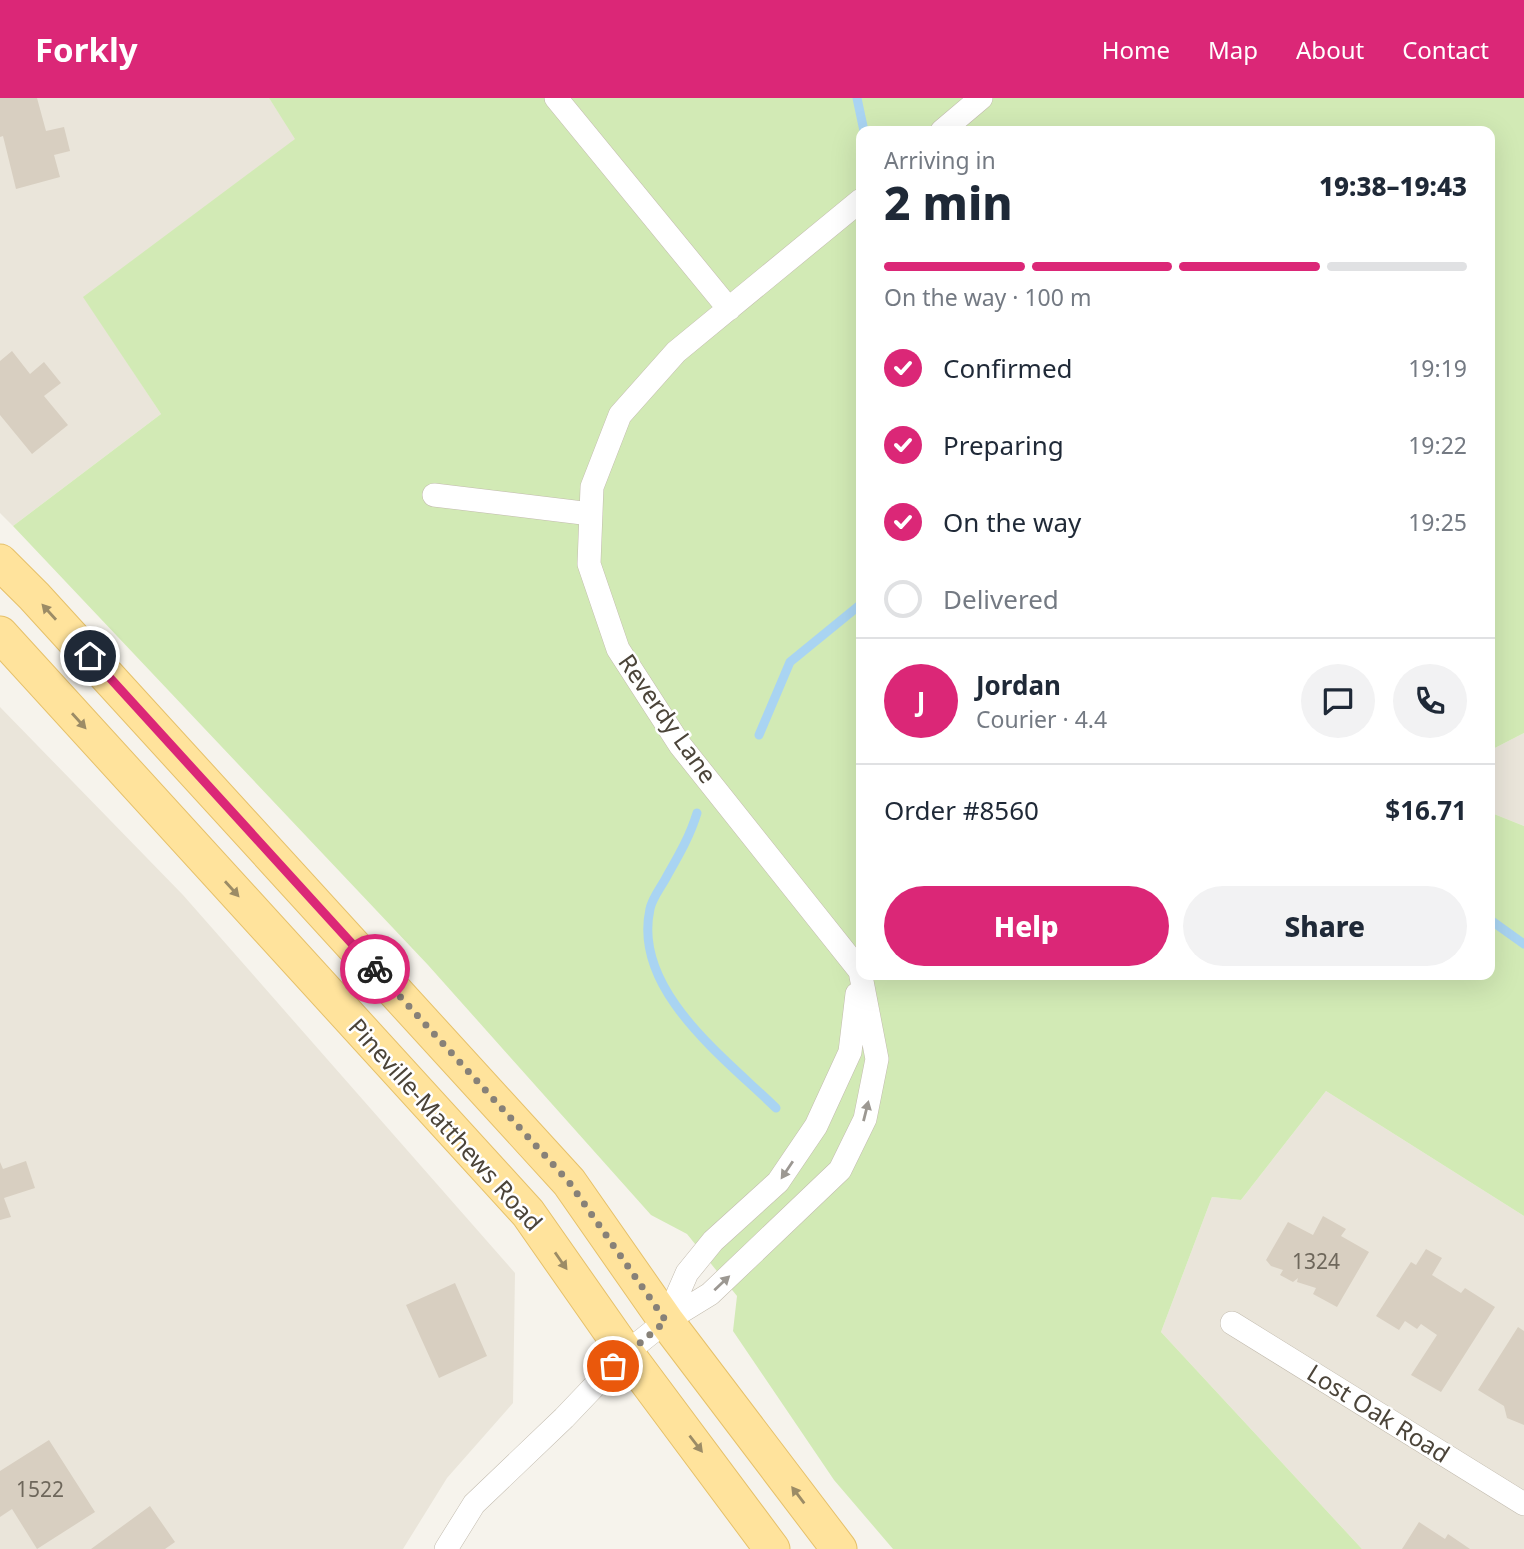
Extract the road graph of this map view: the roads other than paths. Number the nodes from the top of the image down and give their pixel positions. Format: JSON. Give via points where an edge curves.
{"nodes":[{"id":1,"x":555,"y":98,"type":"edge"},
{"id":2,"x":981,"y":98,"type":"edge"},
{"id":3,"x":948,"y":126,"type":"edge"},
{"id":4,"x":856,"y":204,"type":"edge"},
{"id":5,"x":729,"y":309,"type":"junction"},
{"id":6,"x":434,"y":495,"type":"dead end"},
{"id":7,"x":591,"y":514,"type":"junction"},
{"id":8,"x":0,"y":562,"type":"edge"},
{"id":9,"x":0,"y":634,"type":"edge"},
{"id":10,"x":856,"y":966,"type":"edge"},
{"id":11,"x":859,"y":980,"type":"edge"},
{"id":12,"x":862,"y":980,"type":"edge"},
{"id":13,"x":666,"y":1321,"type":"junction"},
{"id":14,"x":1233,"y":1323,"type":"dead end"},
{"id":15,"x":626,"y":1353,"type":"junction"},
{"id":16,"x":1524,"y":1504,"type":"edge"},
{"id":17,"x":446,"y":1549,"type":"edge"},
{"id":18,"x":772,"y":1549,"type":"edge"},
{"id":19,"x":839,"y":1549,"type":"edge"}],
"edges":[{"from":1,"to":5,"type":"street"},
{"from":2,"to":3,"type":"street"},
{"from":4,"to":5,"type":"street","name":"Reverdy Lane"},
{"from":5,"to":7,"type":"street","name":"Reverdy Lane","via":[[676,352],[620,415],[592,487]]},
{"from":6,"to":7,"type":"street"},
{"from":7,"to":10,"type":"street","name":"Reverdy Lane","via":[[589,564],[618,649],[680,745]]},
{"from":13,"to":8,"type":"main road","one_way":true,"via":[[569,1182]]},
{"from":9,"to":15,"type":"main road","name":"Pineville-Matthews Road","one_way":true,"via":[[528,1213]]},
{"from":11,"to":13,"type":"street","name":"Reverdy Lane","one_way":true,"via":[[850,1052],[816,1126],[778,1182],[713,1241],[687,1273]]},
{"from":13,"to":12,"type":"street","name":"Reverdy Lane","one_way":true,"via":[[710,1294],[840,1170],[865,1119],[877,1059]]},
{"from":13,"to":15,"type":"street","name":"Reverdy Lane"},
{"from":19,"to":13,"type":"main road","one_way":true},
{"from":14,"to":16,"type":"street","name":"Lost Oak Road"},
{"from":15,"to":17,"type":"street","name":"Reverdy Lane","via":[[474,1504]]},
{"from":15,"to":18,"type":"main road","name":"Pineville-Matthews Road","one_way":true}]}
